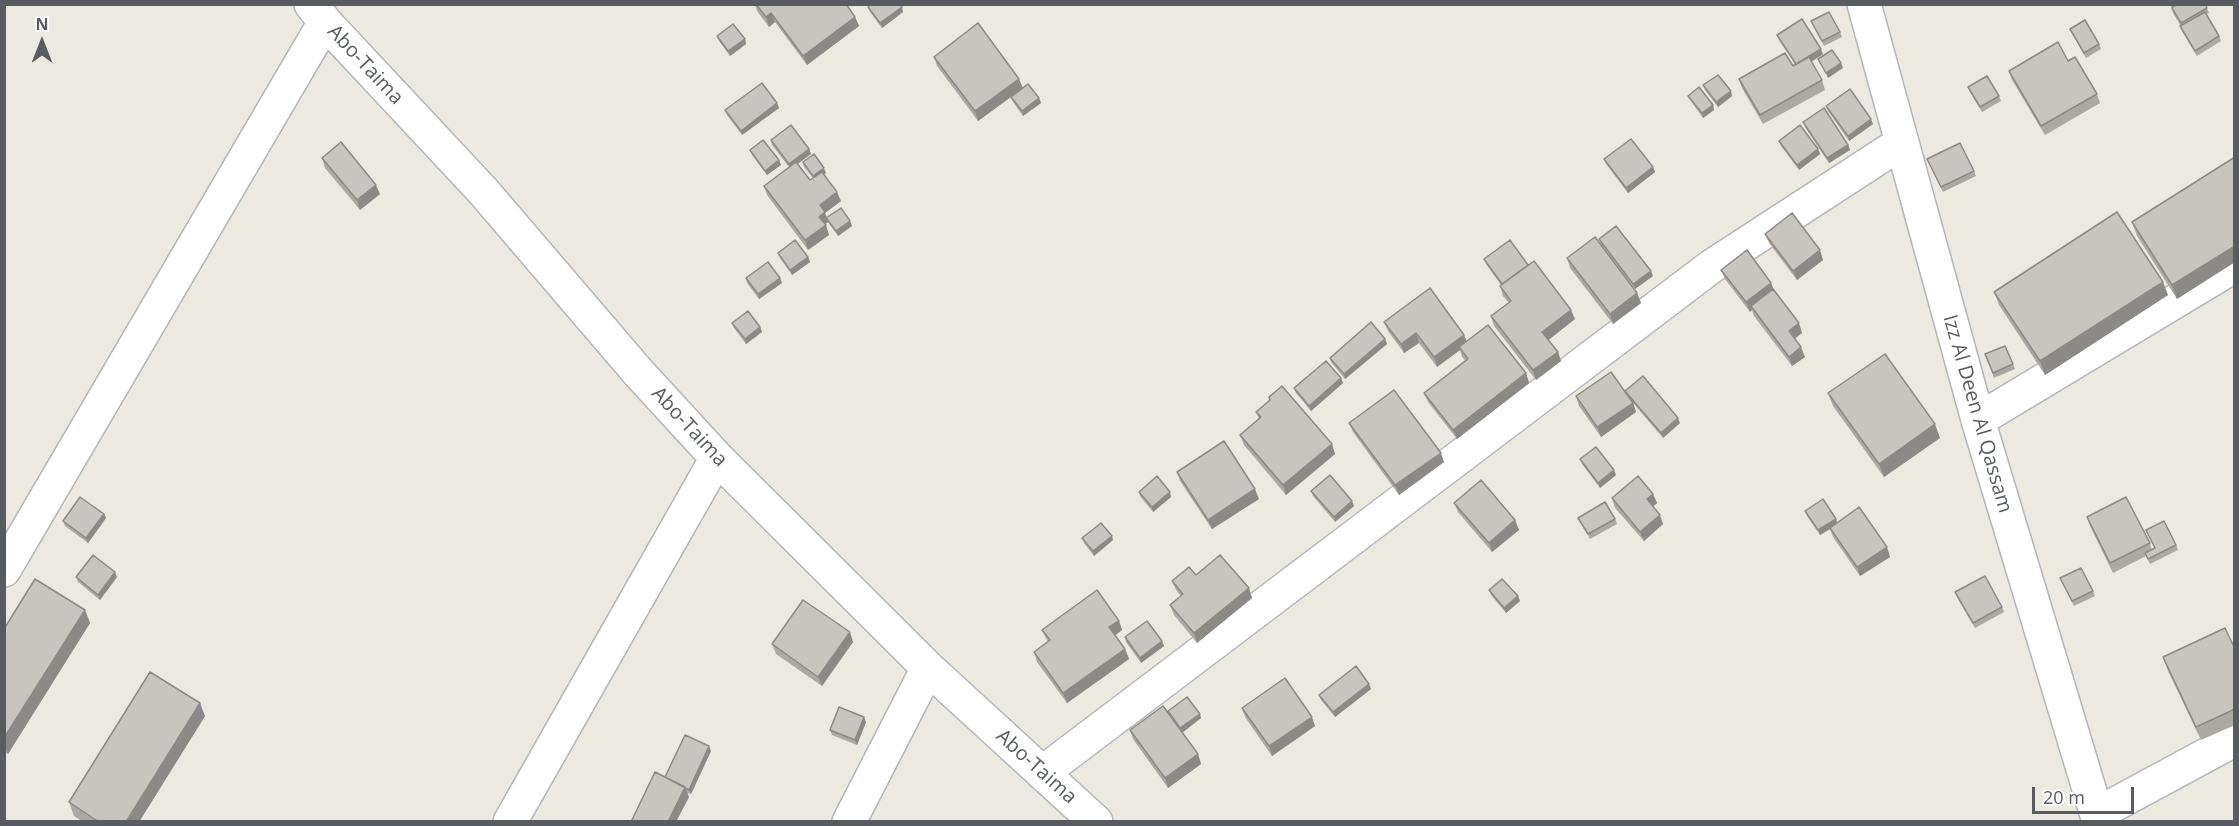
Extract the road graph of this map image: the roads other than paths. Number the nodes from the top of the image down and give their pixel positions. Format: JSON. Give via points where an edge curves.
{"nodes":[{"id":1,"x":1864,"y":4,"type":"edge"},
{"id":2,"x":318,"y":13,"type":"edge"},
{"id":3,"x":1901,"y":143,"type":"junction"},
{"id":4,"x":2235,"y":266,"type":"edge"},
{"id":5,"x":1978,"y":420,"type":"junction"},
{"id":6,"x":717,"y":458,"type":"junction"},
{"id":7,"x":4,"y":570,"type":"edge"},
{"id":8,"x":928,"y":668,"type":"junction"},
{"id":9,"x":2235,"y":740,"type":"edge"},
{"id":10,"x":1042,"y":773,"type":"junction"},
{"id":11,"x":2098,"y":818,"type":"edge"},
{"id":12,"x":510,"y":822,"type":"edge"},
{"id":13,"x":849,"y":822,"type":"edge"},
{"id":14,"x":1096,"y":822,"type":"edge"}],
"edges":[{"from":1,"to":3,"type":"street","name":"Izz Al Deen Al Qassam"},
{"from":2,"to":6,"type":"street","name":"Abo-Taima","via":[[483,191]]},
{"from":2,"to":7,"type":"street"},
{"from":3,"to":5,"type":"street","name":"Izz Al Deen Al Qassam"},
{"from":3,"to":10,"type":"street","via":[[1712,266]]},
{"from":4,"to":5,"type":"street"},
{"from":5,"to":11,"type":"street","name":"Izz Al Deen Al Qassam"},
{"from":6,"to":8,"type":"street","name":"Abo-Taima"},
{"from":6,"to":12,"type":"street"},
{"from":8,"to":10,"type":"street","name":"Abo-Taima"},
{"from":8,"to":13,"type":"street"},
{"from":9,"to":11,"type":"street"},
{"from":10,"to":14,"type":"street","name":"Abo-Taima"}]}
